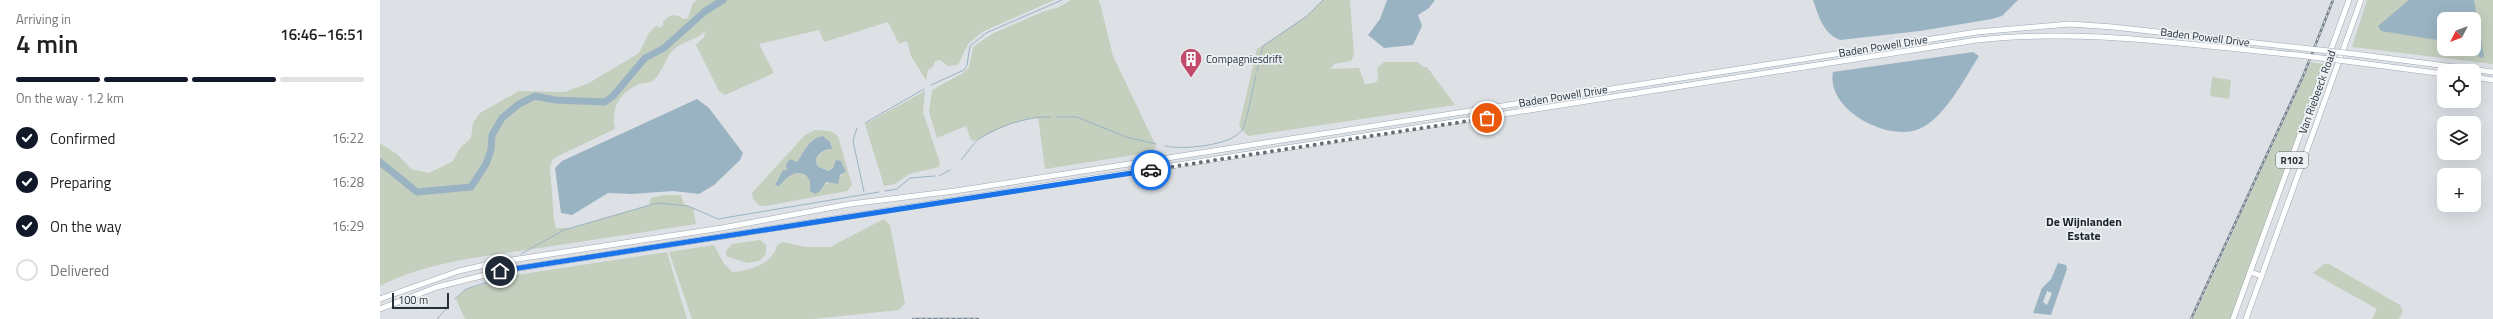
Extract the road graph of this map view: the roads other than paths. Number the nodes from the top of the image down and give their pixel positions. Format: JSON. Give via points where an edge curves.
{"nodes":[{"id":1,"x":2349,"y":0,"type":"edge"},
{"id":2,"x":2361,"y":0,"type":"edge"},
{"id":3,"x":2493,"y":72,"type":"edge"},
{"id":4,"x":2437,"y":73,"type":"edge"},
{"id":5,"x":2481,"y":78,"type":"edge"},
{"id":6,"x":2493,"y":80,"type":"edge"},
{"id":7,"x":2250,"y":272,"type":"junction"},
{"id":8,"x":2262,"y":276,"type":"junction"},
{"id":9,"x":380,"y":299,"type":"edge"},
{"id":10,"x":380,"y":308,"type":"edge"},
{"id":11,"x":2233,"y":319,"type":"edge"},
{"id":12,"x":2246,"y":319,"type":"edge"}],
"edges":[{"from":1,"to":7,"type":"main road","name":"Van Riebeeck Road","number":"R102"},
{"from":2,"to":8,"type":"main road","name":"Van Riebeeck Road","number":"R102"},
{"from":3,"to":9,"type":"main road","name":"Baden Powell Drive","bridge":true,"via":[[2098,26],[2027,26],[970,188],[850,204],[715,229],[498,262],[452,274]]},
{"from":4,"to":10,"type":"main road","name":"Baden Powell Drive","bridge":true,"via":[[2297,55],[2111,36],[2063,35],[1977,40],[500,271],[437,287]]},
{"from":5,"to":6,"type":"main road"},
{"from":7,"to":8,"type":"main road"},
{"from":7,"to":11,"type":"main road","name":"Van Riebeeck Road","number":"R102"},
{"from":8,"to":12,"type":"main road","name":"Van Riebeeck Road","number":"R102"}]}
